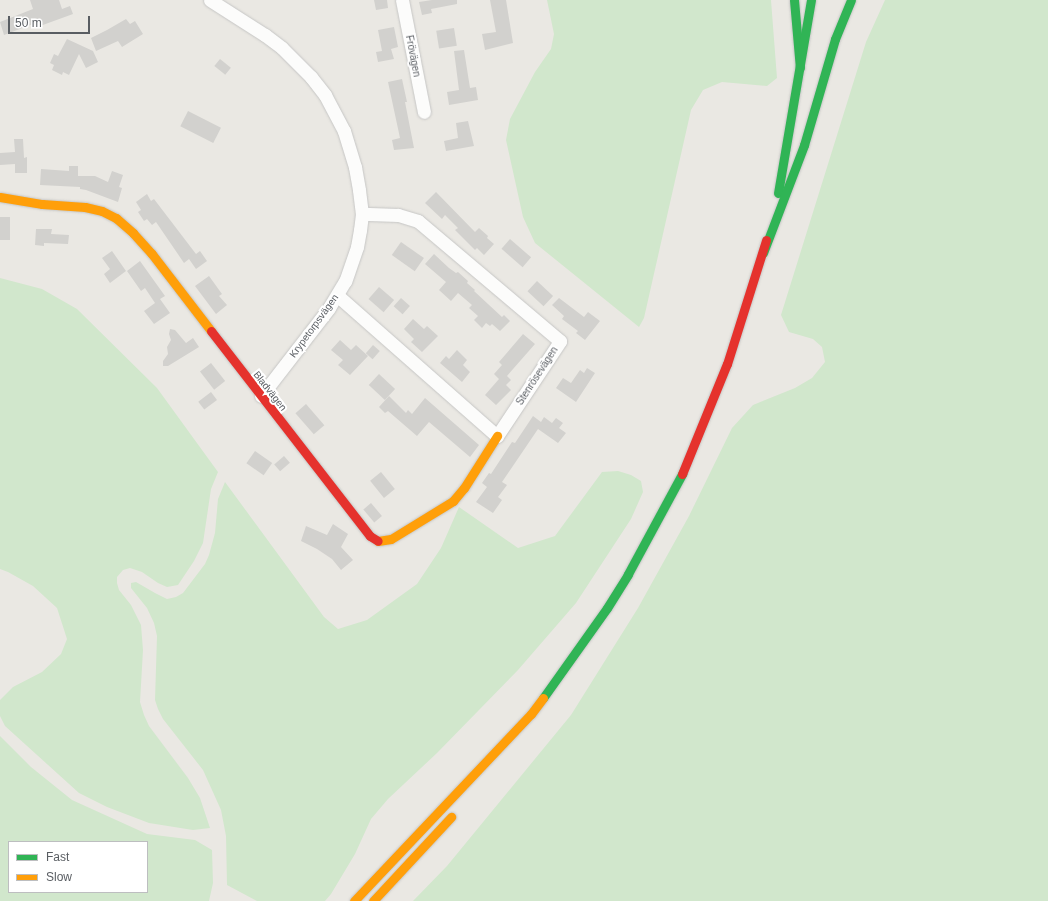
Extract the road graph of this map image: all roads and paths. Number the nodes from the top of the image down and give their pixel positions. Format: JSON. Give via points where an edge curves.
{"nodes":[{"id":1,"x":210,"y":0,"type":"edge"},
{"id":2,"x":402,"y":0,"type":"edge"},
{"id":3,"x":794,"y":0,"type":"edge"},
{"id":4,"x":811,"y":0,"type":"edge"},
{"id":5,"x":851,"y":0,"type":"edge"},
{"id":6,"x":800,"y":68,"type":"junction"},
{"id":7,"x":424,"y":112,"type":"dead end"},
{"id":8,"x":0,"y":197,"type":"edge"},
{"id":9,"x":362,"y":214,"type":"junction"},
{"id":10,"x":763,"y":252,"type":"junction"},
{"id":11,"x":338,"y":296,"type":"junction"},
{"id":12,"x":261,"y":396,"type":"junction"},
{"id":13,"x":497,"y":436,"type":"junction"},
{"id":14,"x":531,"y":714,"type":"junction"},
{"id":15,"x":492,"y":769,"type":"dead end"},
{"id":16,"x":458,"y":809,"type":"dead end"},
{"id":17,"x":354,"y":901,"type":"edge"},
{"id":18,"x":373,"y":901,"type":"edge"}],
"edges":[{"from":1,"to":9,"type":"street","name":"Krypetorpsvägen","via":[[282,48],[325,95],[336,113],[350,148],[357,175]]},
{"from":2,"to":7,"type":"street","name":"Frövägen"},
{"from":3,"to":6,"type":"main road"},
{"from":4,"to":6,"type":"main road"},
{"from":5,"to":10,"type":"main road","via":[[835,39],[804,145]]},
{"from":6,"to":10,"type":"main road","via":[[782,175]]},
{"from":8,"to":12,"type":"main road","name":"Bladvägen","via":[[42,204],[85,207],[116,218],[152,254]]},
{"from":9,"to":11,"type":"street","name":"Krypetorpsvägen","via":[[357,247]]},
{"from":9,"to":13,"type":"street","name":"Stenrösevägen","via":[[398,215],[418,222],[560,341]]},
{"from":10,"to":14,"type":"main road","via":[[720,383],[680,480],[607,608],[555,684]]},
{"from":11,"to":12,"type":"street","name":"Krypetorpsvägen"},
{"from":11,"to":13,"type":"street"},
{"from":12,"to":13,"type":"main road","name":"Bladvägen","via":[[370,536],[380,541],[391,539],[453,501]]},
{"from":14,"to":15,"type":"main road"},
{"from":14,"to":17,"type":"main road"},
{"from":16,"to":18,"type":"main road"}]}
